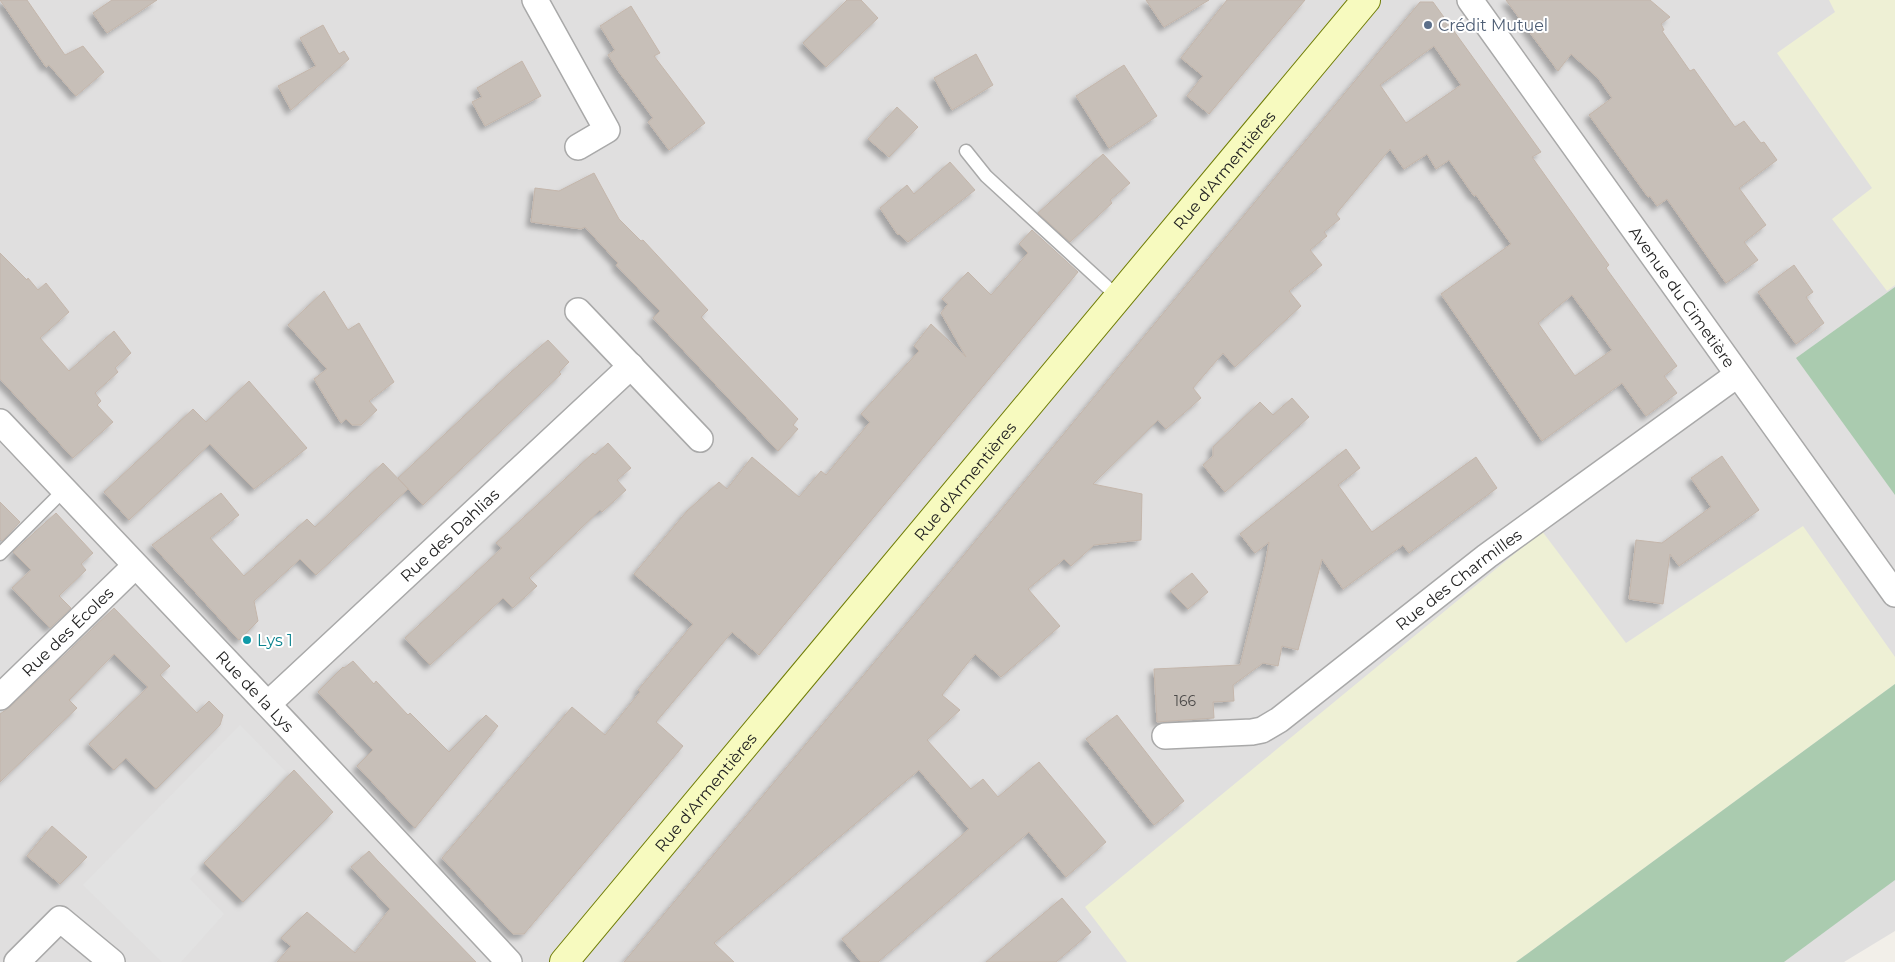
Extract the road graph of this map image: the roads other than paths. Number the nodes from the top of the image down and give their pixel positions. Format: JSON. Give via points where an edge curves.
{"nodes":[{"id":1,"x":536,"y":0,"type":"edge"},
{"id":2,"x":1366,"y":0,"type":"edge"},
{"id":3,"x":1470,"y":0,"type":"edge"},
{"id":4,"x":578,"y":147,"type":"dead end"},
{"id":5,"x":966,"y":151,"type":"dead end"},
{"id":6,"x":1118,"y":297,"type":"junction"},
{"id":7,"x":578,"y":311,"type":"dead end"},
{"id":8,"x":631,"y":366,"type":"junction"},
{"id":9,"x":1737,"y":375,"type":"junction"},
{"id":10,"x":0,"y":422,"type":"edge"},
{"id":11,"x":700,"y":439,"type":"dead end"},
{"id":12,"x":64,"y":490,"type":"junction"},
{"id":13,"x":0,"y":554,"type":"edge"},
{"id":14,"x":135,"y":566,"type":"junction"},
{"id":15,"x":1895,"y":594,"type":"edge"},
{"id":16,"x":0,"y":697,"type":"edge"},
{"id":17,"x":268,"y":704,"type":"junction"},
{"id":18,"x":1165,"y":736,"type":"dead end"},
{"id":19,"x":17,"y":962,"type":"edge"},
{"id":20,"x":112,"y":962,"type":"edge"},
{"id":21,"x":509,"y":962,"type":"edge"},
{"id":22,"x":564,"y":962,"type":"edge"}],
"edges":[{"from":1,"to":4,"type":"street","via":[[607,130]]},
{"from":2,"to":6,"type":"main road","name":"Rue d'Armentières"},
{"from":3,"to":9,"type":"street","name":"Avenue du Cimetière"},
{"from":5,"to":6,"type":"lane","via":[[986,176]]},
{"from":6,"to":22,"type":"main road","name":"Rue d'Armentières"},
{"from":7,"to":8,"type":"street"},
{"from":8,"to":11,"type":"street"},
{"from":8,"to":17,"type":"street","name":"Rue des Dahlias"},
{"from":9,"to":15,"type":"street","name":"Avenue du Cimetière"},
{"from":9,"to":18,"type":"street","name":"Rue des Charmilles","via":[[1487,556],[1279,720],[1252,732]]},
{"from":10,"to":12,"type":"street","name":"Rue de la Lys"},
{"from":12,"to":13,"type":"lane"},
{"from":12,"to":14,"type":"street","name":"Rue de la Lys"},
{"from":14,"to":16,"type":"street","name":"Rue des Écoles"},
{"from":14,"to":17,"type":"street","name":"Rue de la Lys"},
{"from":17,"to":21,"type":"street","name":"Rue de la Lys"},
{"from":19,"to":20,"type":"street","via":[[60,919]]}]}
